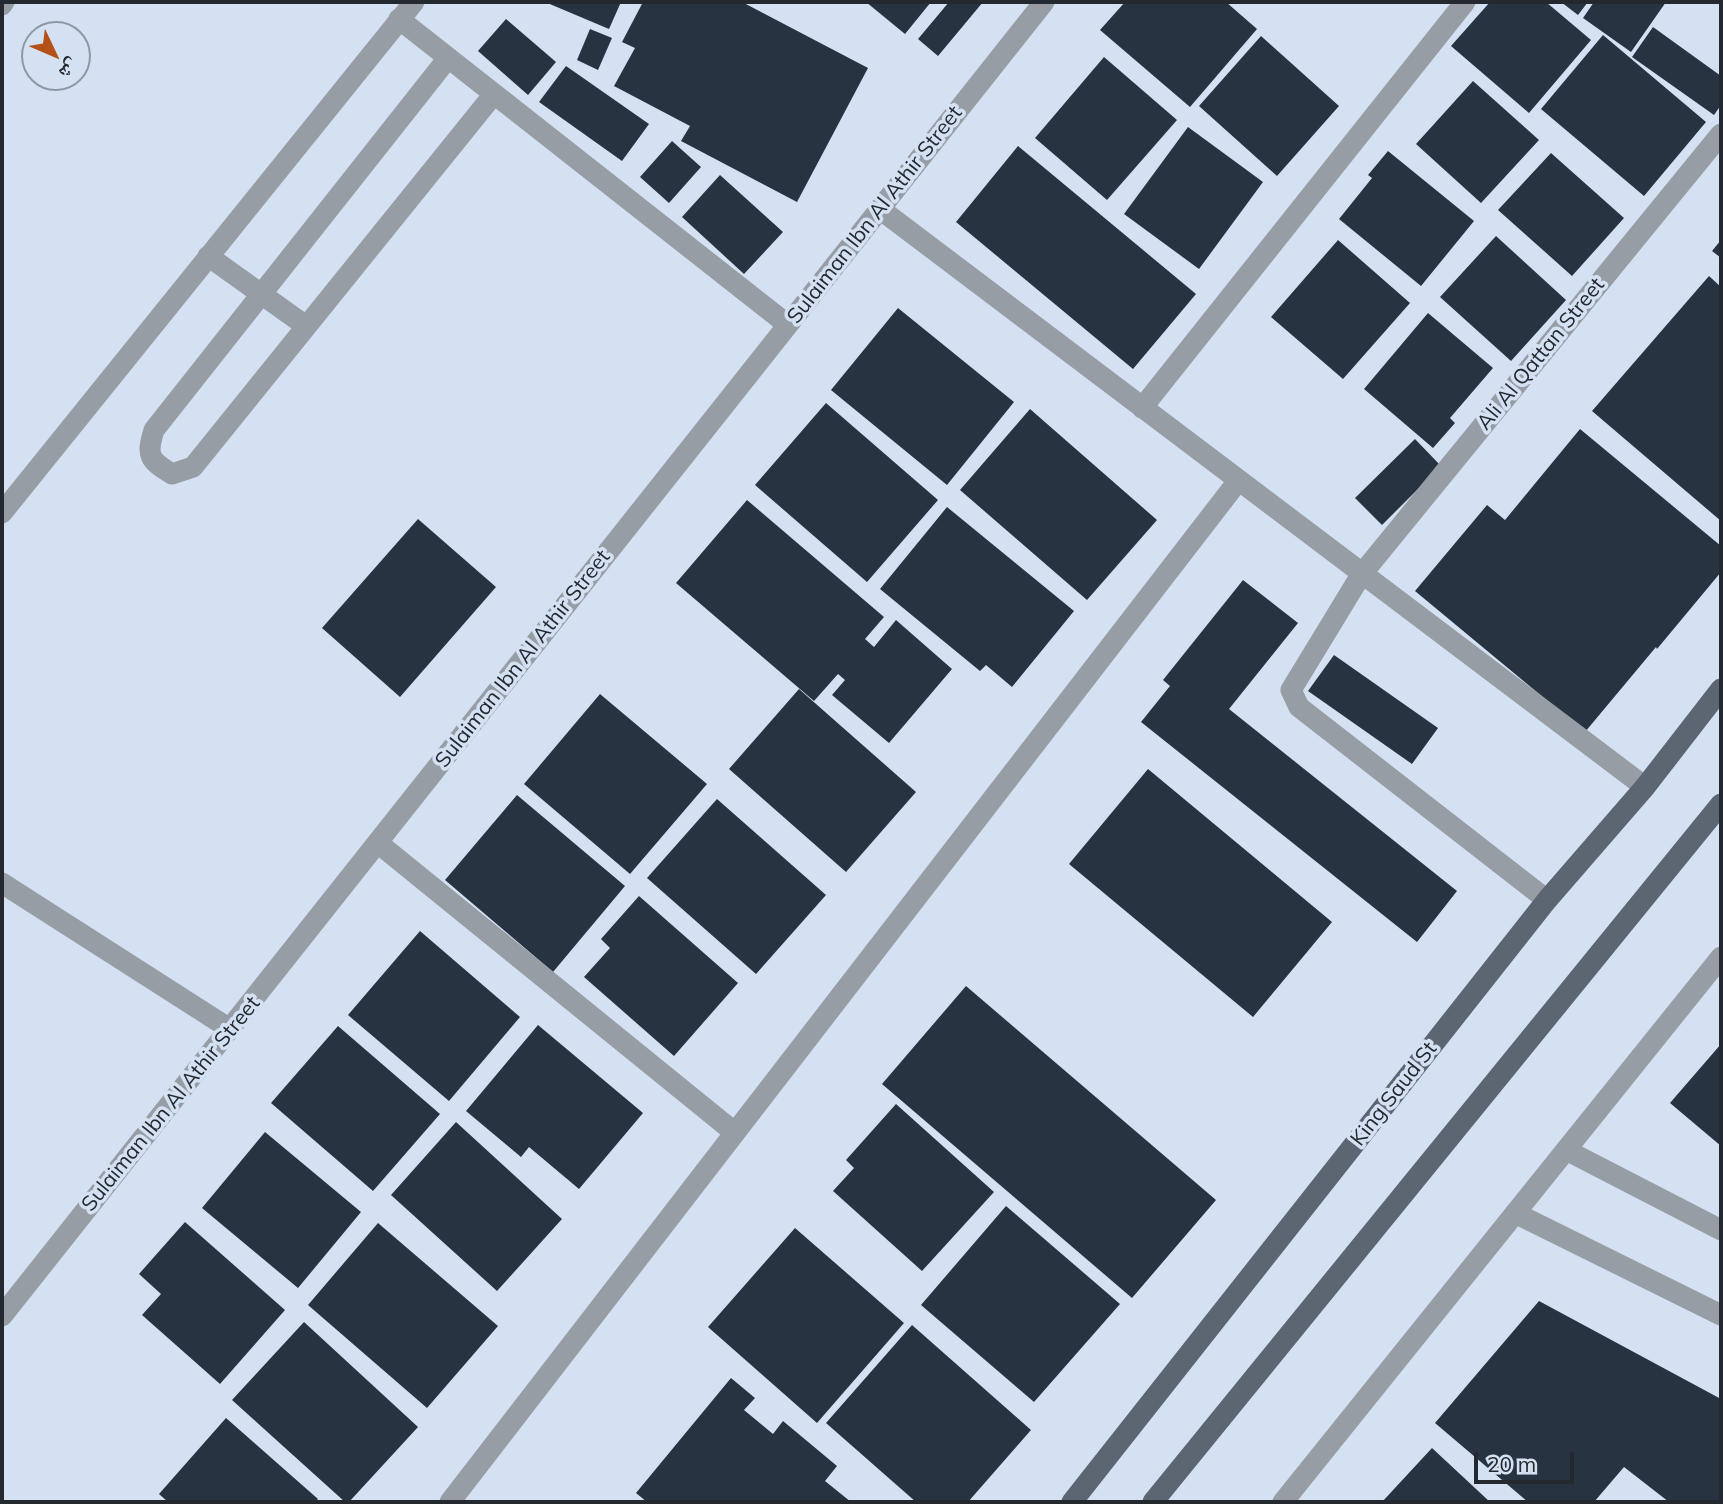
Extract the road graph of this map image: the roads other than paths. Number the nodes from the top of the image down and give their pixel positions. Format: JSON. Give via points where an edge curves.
{"nodes":[{"id":1,"x":414,"y":2,"type":"edge"},
{"id":2,"x":1044,"y":2,"type":"edge"},
{"id":3,"x":1465,"y":2,"type":"edge"},
{"id":4,"x":399,"y":19,"type":"junction"},
{"id":5,"x":449,"y":58,"type":"junction"},
{"id":6,"x":494,"y":94,"type":"junction"},
{"id":7,"x":1721,"y":134,"type":"edge"},
{"id":8,"x":880,"y":209,"type":"junction"},
{"id":9,"x":208,"y":256,"type":"junction"},
{"id":10,"x":262,"y":294,"type":"junction"},
{"id":11,"x":788,"y":325,"type":"junction"},
{"id":12,"x":306,"y":326,"type":"junction"},
{"id":13,"x":1142,"y":408,"type":"junction"},
{"id":14,"x":1238,"y":481,"type":"junction"},
{"id":15,"x":9,"y":490,"type":"edge"},
{"id":16,"x":2,"y":513,"type":"edge"},
{"id":17,"x":1361,"y":575,"type":"junction"},
{"id":18,"x":1721,"y":689,"type":"edge"},
{"id":19,"x":1645,"y":787,"type":"junction"},
{"id":20,"x":1721,"y":804,"type":"edge"},
{"id":21,"x":378,"y":843,"type":"junction"},
{"id":22,"x":2,"y":883,"type":"edge"},
{"id":23,"x":1547,"y":900,"type":"junction"},
{"id":24,"x":1721,"y":957,"type":"edge"},
{"id":25,"x":230,"y":1029,"type":"junction"},
{"id":26,"x":734,"y":1132,"type":"junction"},
{"id":27,"x":1566,"y":1150,"type":"junction"},
{"id":28,"x":1516,"y":1213,"type":"junction"},
{"id":29,"x":1721,"y":1230,"type":"edge"},
{"id":30,"x":1721,"y":1315,"type":"edge"},
{"id":31,"x":2,"y":1316,"type":"edge"},
{"id":32,"x":450,"y":1502,"type":"edge"},
{"id":33,"x":1072,"y":1502,"type":"edge"},
{"id":34,"x":1153,"y":1502,"type":"edge"},
{"id":35,"x":1283,"y":1502,"type":"edge"}],
"edges":[{"from":1,"to":4,"type":"street"},
{"from":2,"to":8,"type":"street","name":"Sulaiman Ibn Al Athir Street"},
{"from":3,"to":13,"type":"street"},
{"from":4,"to":5,"type":"street"},
{"from":4,"to":9,"type":"street"},
{"from":5,"to":6,"type":"street"},
{"from":5,"to":10,"type":"street"},
{"from":6,"to":11,"type":"street"},
{"from":6,"to":12,"type":"street"},
{"from":7,"to":17,"type":"street","name":"Ali Al Qattan Street"},
{"from":8,"to":11,"type":"street","name":"Sulaiman Ibn Al Athir Street"},
{"from":8,"to":13,"type":"street"},
{"from":9,"to":10,"type":"street"},
{"from":9,"to":15,"type":"street"},
{"from":10,"to":12,"type":"street"},
{"from":10,"to":12,"type":"street","via":[[155,430],[149,448],[162,468],[172,474],[193,467]]},
{"from":11,"to":21,"type":"street","name":"Sulaiman Ibn Al Athir Street"},
{"from":13,"to":14,"type":"street"},
{"from":14,"to":17,"type":"street"},
{"from":14,"to":26,"type":"street"},
{"from":15,"to":16,"type":"street"},
{"from":17,"to":19,"type":"street"},
{"from":17,"to":23,"type":"street","name":"Ali Al Qattan Street","via":[[1291,690],[1299,707]]},
{"from":18,"to":19,"type":"main road","name":"King Saud St"},
{"from":19,"to":23,"type":"main road","name":"King Saud St"},
{"from":20,"to":34,"type":"main road"},
{"from":21,"to":25,"type":"street","name":"Sulaiman Ibn Al Athir Street"},
{"from":21,"to":26,"type":"street"},
{"from":22,"to":25,"type":"street"},
{"from":23,"to":33,"type":"main road","name":"King Saud St"},
{"from":24,"to":27,"type":"street"},
{"from":25,"to":31,"type":"street","name":"Sulaiman Ibn Al Athir Street"},
{"from":26,"to":32,"type":"street"},
{"from":27,"to":28,"type":"street"},
{"from":27,"to":29,"type":"street"},
{"from":28,"to":30,"type":"street"},
{"from":28,"to":35,"type":"street"}]}
